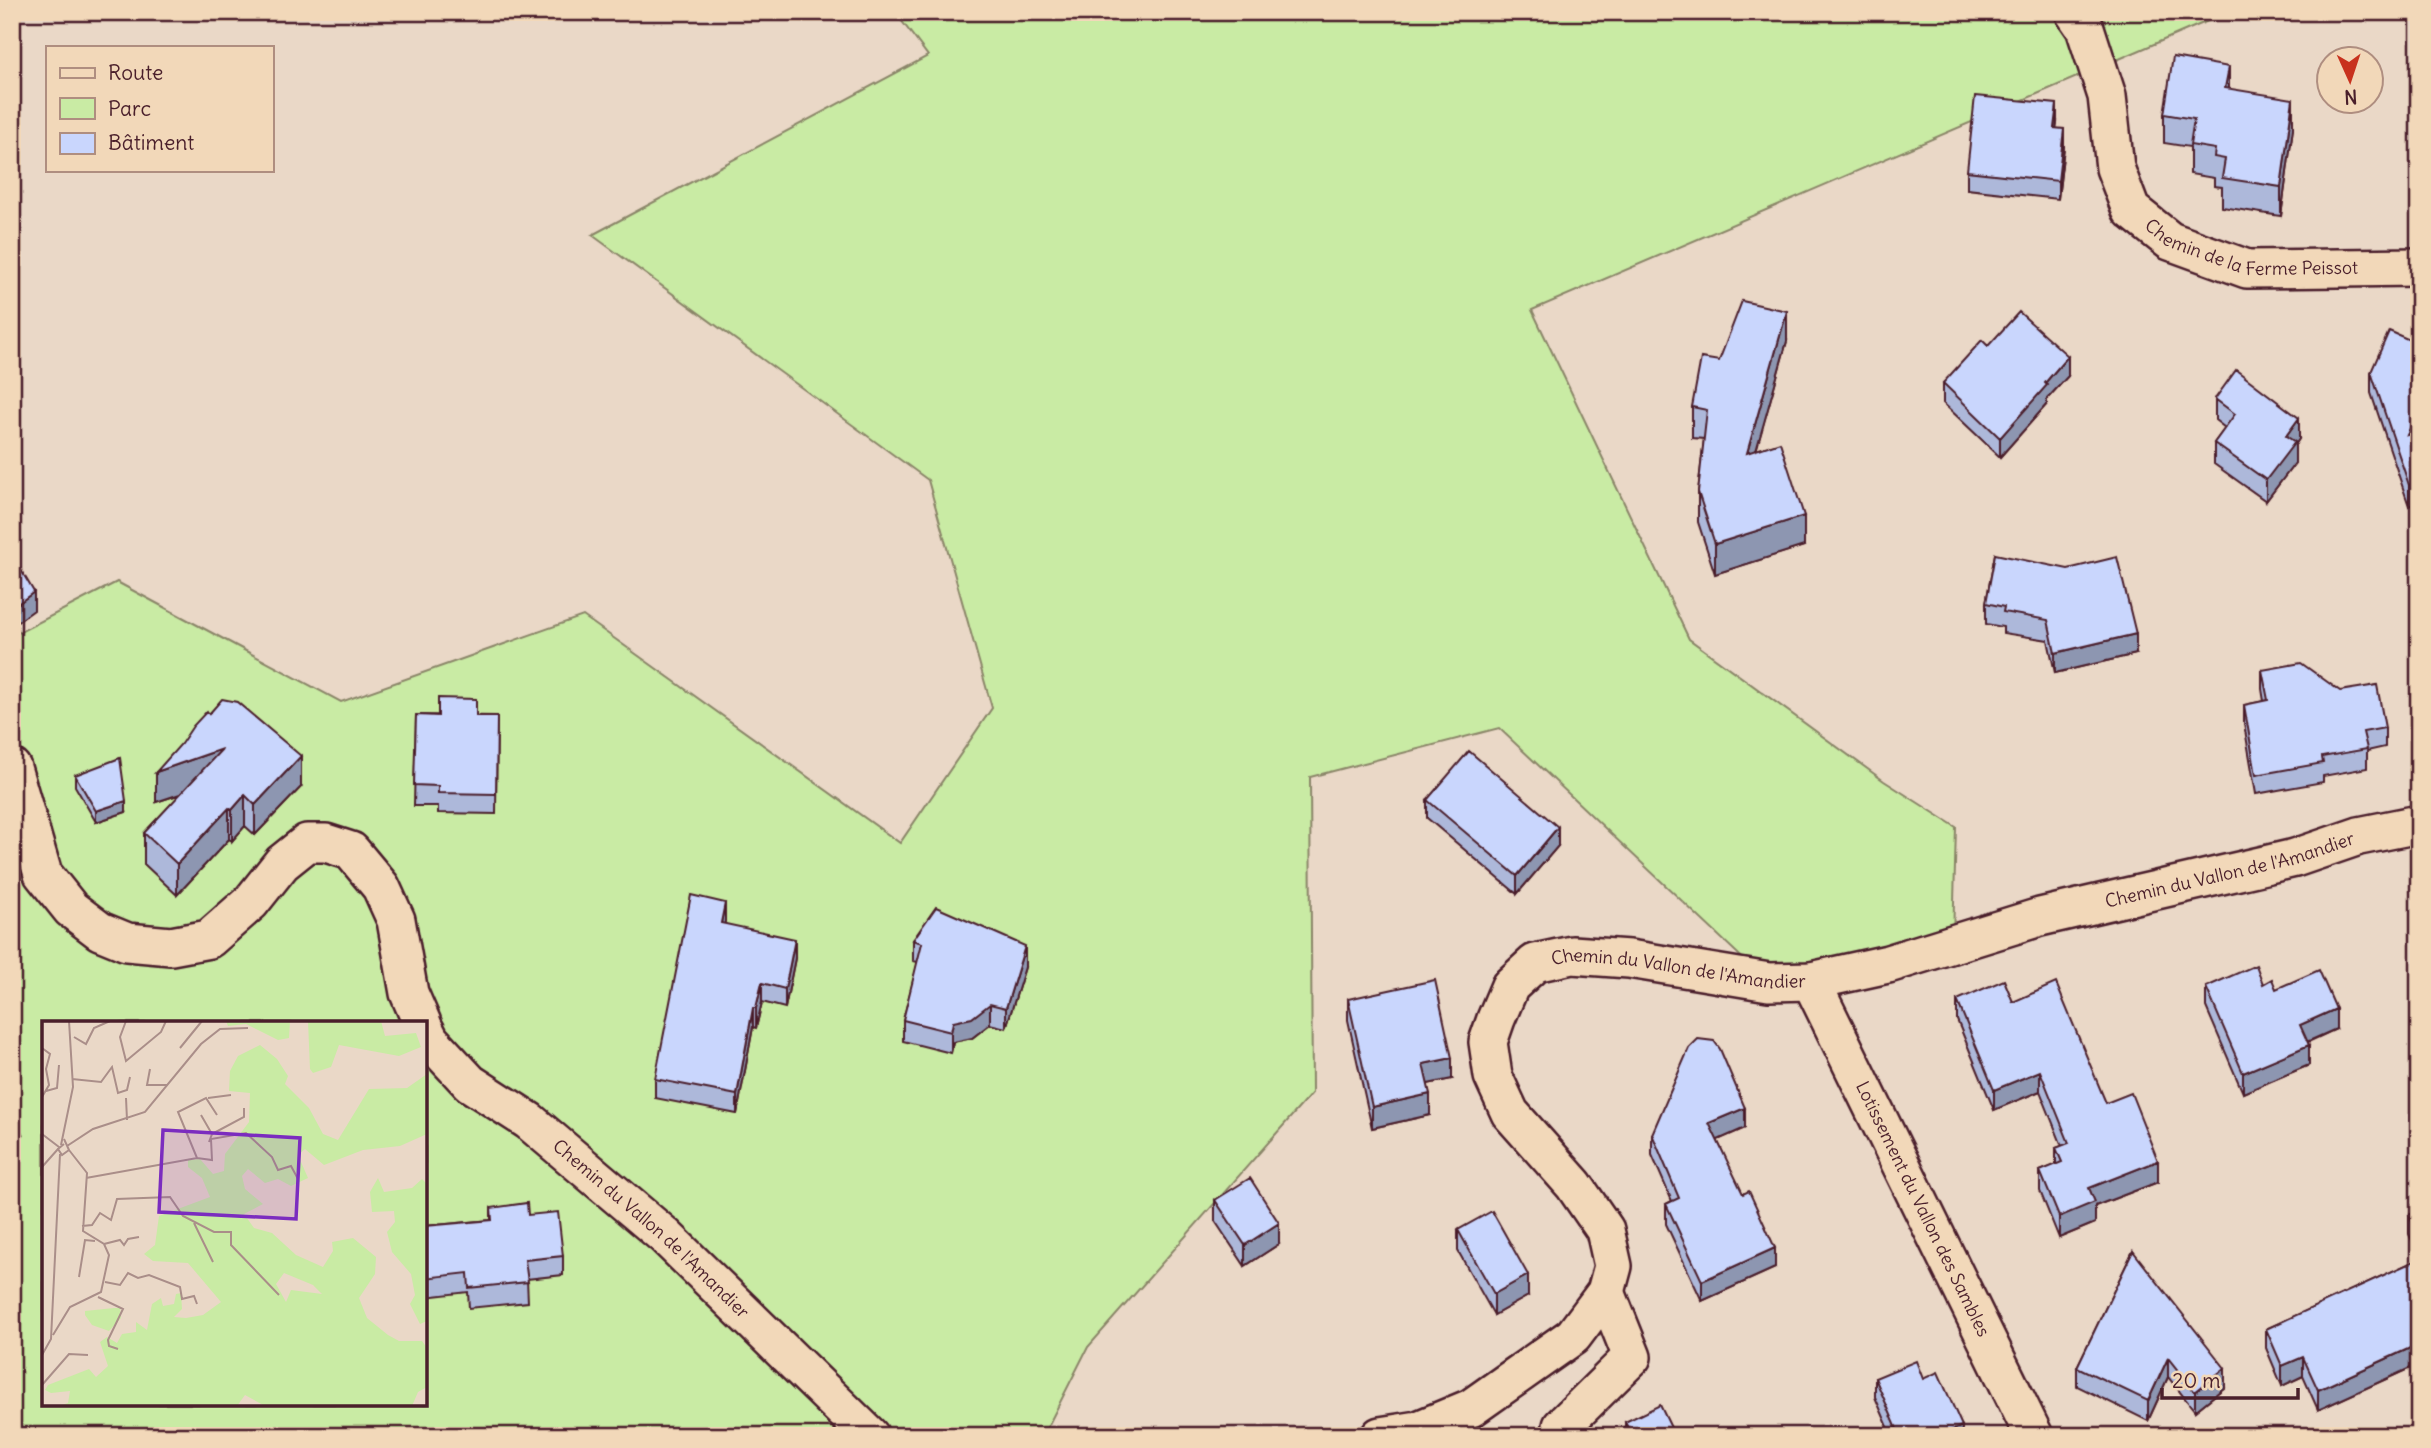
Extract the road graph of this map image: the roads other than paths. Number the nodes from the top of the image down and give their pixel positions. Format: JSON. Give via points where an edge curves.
{"nodes":[{"id":1,"x":2074,"y":12,"type":"edge"},
{"id":2,"x":2419,"y":267,"type":"edge"},
{"id":3,"x":12,"y":768,"type":"edge"},
{"id":4,"x":2419,"y":824,"type":"edge"},
{"id":5,"x":1811,"y":981,"type":"junction"},
{"id":6,"x":421,"y":1021,"type":"edge"},
{"id":7,"x":427,"y":1034,"type":"edge"},
{"id":8,"x":1606,"y":1293,"type":"junction"},
{"id":9,"x":1558,"y":1432,"type":"edge"},
{"id":10,"x":870,"y":1436,"type":"edge"},
{"id":11,"x":1380,"y":1436,"type":"edge"},
{"id":12,"x":2034,"y":1436,"type":"edge"}],
"edges":[{"from":1,"to":2,"type":"street","name":"Chemin de la Ferme Peissot","via":[[2085,28],[2107,96],[2116,168],[2131,210],[2170,241],[2247,269]]},
{"from":3,"to":6,"type":"street","via":[[43,874],[71,909],[100,931],[127,942],[171,946],[209,939],[307,843],[352,851],[381,887],[396,920],[409,993]]},
{"from":4,"to":5,"type":"street","name":"Chemin du Vallon de l'Amandier","via":[[2040,917],[1888,964]]},
{"from":5,"to":8,"type":"street","name":"Chemin du Vallon de l'Amandier","via":[[1769,982],[1629,959],[1572,955],[1535,963],[1510,986],[1488,1042],[1493,1076],[1510,1113],[1574,1185],[1605,1230],[1613,1266]]},
{"from":5,"to":12,"type":"street","name":"Lotissement du Vallon des Sambles"},
{"from":7,"to":10,"type":"street","name":"Chemin du Vallon de l'Amandier","via":[[470,1083],[529,1121],[665,1236]]},
{"from":8,"to":9,"type":"street","via":[[1632,1357]]},
{"from":8,"to":11,"type":"street","name":"Chemin du Vallon de l'Amandier","via":[[1573,1336],[1471,1408],[1418,1430]]}]}
